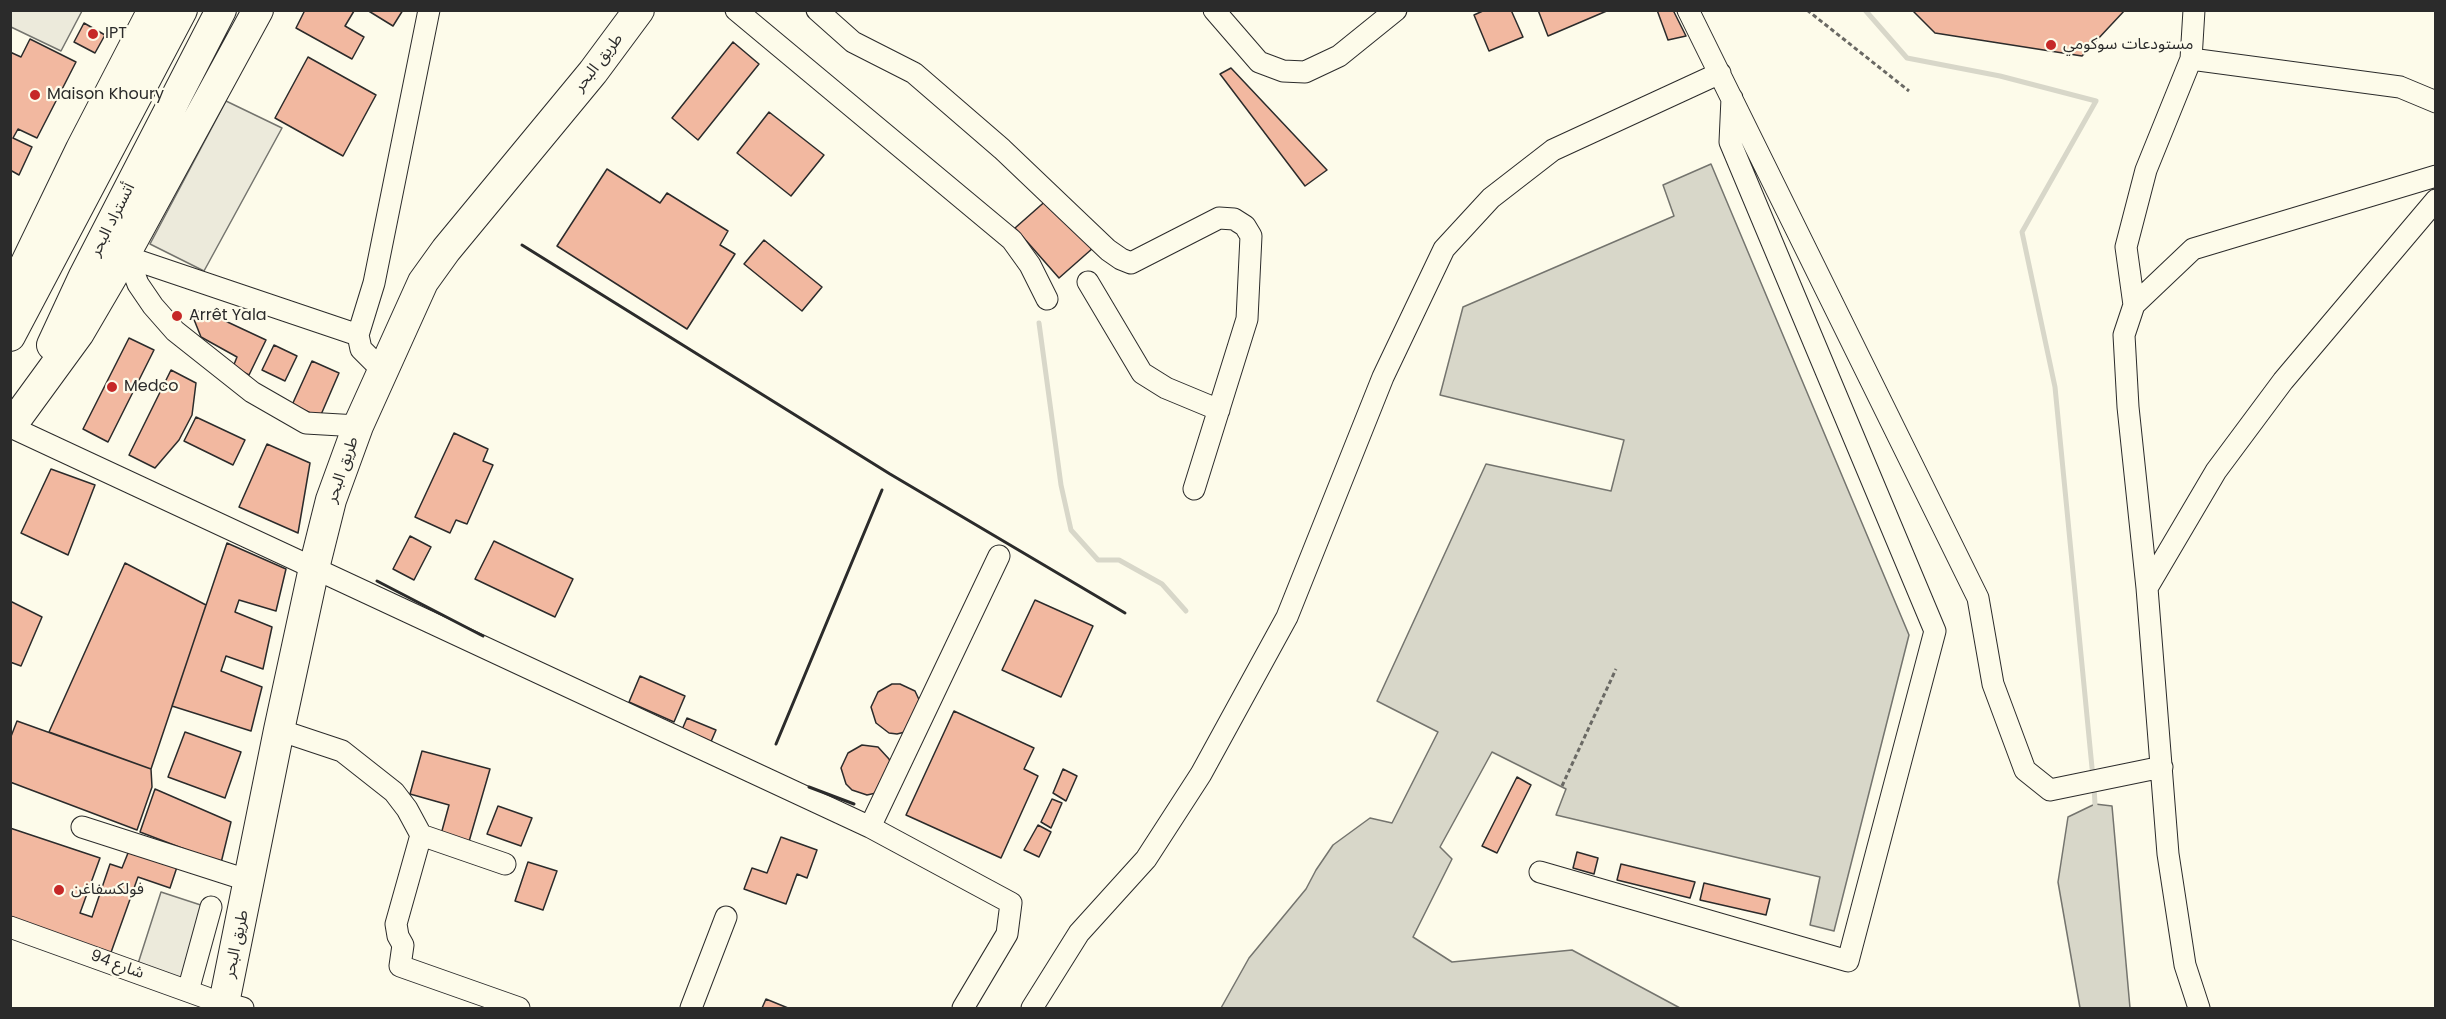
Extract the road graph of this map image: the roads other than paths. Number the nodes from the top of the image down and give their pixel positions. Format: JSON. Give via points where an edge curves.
{"nodes":[{"id":1,"x":153,"y":10,"type":"edge"},
{"id":2,"x":182,"y":10,"type":"edge"},
{"id":3,"x":221,"y":10,"type":"edge"},
{"id":4,"x":258,"y":10,"type":"edge"},
{"id":5,"x":429,"y":10,"type":"edge"},
{"id":6,"x":639,"y":10,"type":"edge"},
{"id":7,"x":736,"y":10,"type":"edge"},
{"id":8,"x":817,"y":10,"type":"edge"},
{"id":9,"x":1214,"y":10,"type":"edge"},
{"id":10,"x":1396,"y":10,"type":"edge"},
{"id":11,"x":1688,"y":10,"type":"edge"},
{"id":12,"x":2194,"y":10,"type":"edge"},
{"id":13,"x":2191,"y":59,"type":"junction"},
{"id":14,"x":1720,"y":73,"type":"junction"},
{"id":15,"x":1732,"y":98,"type":"junction"},
{"id":16,"x":2436,"y":102,"type":"edge"},
{"id":17,"x":2436,"y":176,"type":"edge"},
{"id":18,"x":2436,"y":200,"type":"edge"},
{"id":19,"x":126,"y":257,"type":"junction"},
{"id":20,"x":1089,"y":282,"type":"dead end"},
{"id":21,"x":10,"y":297,"type":"edge"},
{"id":22,"x":1047,"y":299,"type":"dead end"},
{"id":23,"x":2134,"y":305,"type":"junction"},
{"id":24,"x":358,"y":335,"type":"junction"},
{"id":25,"x":10,"y":336,"type":"edge"},
{"id":26,"x":383,"y":371,"type":"junction"},
{"id":27,"x":1219,"y":410,"type":"junction"},
{"id":28,"x":13,"y":426,"type":"edge"},
{"id":29,"x":358,"y":426,"type":"junction"},
{"id":30,"x":1194,"y":489,"type":"dead end"},
{"id":31,"x":999,"y":555,"type":"dead end"},
{"id":32,"x":314,"y":568,"type":"junction"},
{"id":33,"x":2147,"y":588,"type":"junction"},
{"id":34,"x":279,"y":730,"type":"junction"},
{"id":35,"x":2162,"y":767,"type":"junction"},
{"id":36,"x":82,"y":827,"type":"dead end"},
{"id":37,"x":870,"y":827,"type":"junction"},
{"id":38,"x":421,"y":835,"type":"junction"},
{"id":39,"x":505,"y":864,"type":"dead end"},
{"id":40,"x":1540,"y":872,"type":"dead end"},
{"id":41,"x":250,"y":881,"type":"junction"},
{"id":42,"x":211,"y":907,"type":"dead end"},
{"id":43,"x":726,"y":917,"type":"dead end"},
{"id":44,"x":10,"y":927,"type":"edge"},
{"id":45,"x":188,"y":991,"type":"junction"},
{"id":46,"x":231,"y":1007,"type":"edge"},
{"id":47,"x":519,"y":1008,"type":"edge"},
{"id":48,"x":691,"y":1008,"type":"edge"},
{"id":49,"x":963,"y":1008,"type":"edge"},
{"id":50,"x":1032,"y":1008,"type":"edge"},
{"id":51,"x":2199,"y":1008,"type":"edge"}],
"edges":[{"from":1,"to":21,"type":"highway"},
{"from":2,"to":25,"type":"highway"},
{"from":3,"to":28,"type":"highway","name":"أتستراد البحر","via":[[84,276]]},
{"from":4,"to":19,"type":"highway"},
{"from":5,"to":24,"type":"street","via":[[374,283]]},
{"from":6,"to":26,"type":"highway","name":"طريق البحر","via":[[423,282]]},
{"from":7,"to":22,"type":"street","via":[[1012,240]]},
{"from":8,"to":27,"type":"street","via":[[853,42],[914,74],[1002,149],[1121,260],[1131,263],[1219,218],[1245,225],[1251,236],[1247,319]]},
{"from":9,"to":10,"type":"street","via":[[1259,62],[1282,71],[1305,72],[1339,56]]},
{"from":11,"to":14,"type":"street"},
{"from":12,"to":13,"type":"street"},
{"from":13,"to":16,"type":"street","via":[[2400,87]]},
{"from":13,"to":23,"type":"street","via":[[2146,170],[2126,248]]},
{"from":14,"to":15,"type":"street"},
{"from":14,"to":50,"type":"street","via":[[1553,150],[1491,198],[1444,249],[1383,377],[1287,617],[1201,774],[1146,859],[1079,933]]},
{"from":15,"to":35,"type":"street","via":[[1978,598],[1993,684],[2025,770],[2050,790]]},
{"from":15,"to":40,"type":"street","via":[[1730,142],[1935,631],[1848,961]]},
{"from":17,"to":23,"type":"street","via":[[2193,249]]},
{"from":18,"to":33,"type":"street","via":[[2283,381],[2216,471]]},
{"from":19,"to":24,"type":"street"},
{"from":19,"to":28,"type":"highway","via":[[79,333]]},
{"from":19,"to":29,"type":"street","via":[[138,284],[175,331],[252,392],[306,423]]},
{"from":20,"to":27,"type":"street","via":[[1142,373],[1166,388]]},
{"from":23,"to":33,"type":"street","via":[[2124,335]]},
{"from":24,"to":26,"type":"street","via":[[361,349]]},
{"from":26,"to":29,"type":"highway","name":"طريق البحر"},
{"from":27,"to":30,"type":"street"},
{"from":28,"to":32,"type":"street"},
{"from":29,"to":32,"type":"highway","name":"طريق البحر","via":[[331,500]]},
{"from":31,"to":37,"type":"street"},
{"from":32,"to":34,"type":"highway","name":"طريق البحر"},
{"from":32,"to":37,"type":"street"},
{"from":33,"to":35,"type":"street"},
{"from":34,"to":38,"type":"street","via":[[342,751],[394,792]]},
{"from":34,"to":41,"type":"highway","name":"طريق البحر"},
{"from":35,"to":51,"type":"street","via":[[2173,887],[2185,965]]},
{"from":36,"to":41,"type":"street"},
{"from":37,"to":49,"type":"street","via":[[1011,903],[1007,934]]},
{"from":38,"to":39,"type":"street"},
{"from":38,"to":47,"type":"street","via":[[396,924],[403,945],[400,966]]},
{"from":41,"to":46,"type":"highway","name":"طريق البحر"},
{"from":42,"to":45,"type":"street"},
{"from":43,"to":48,"type":"street"},
{"from":44,"to":45,"type":"street","name":"شارع 94"},
{"from":45,"to":46,"type":"street","name":"شارع 94"}]}
